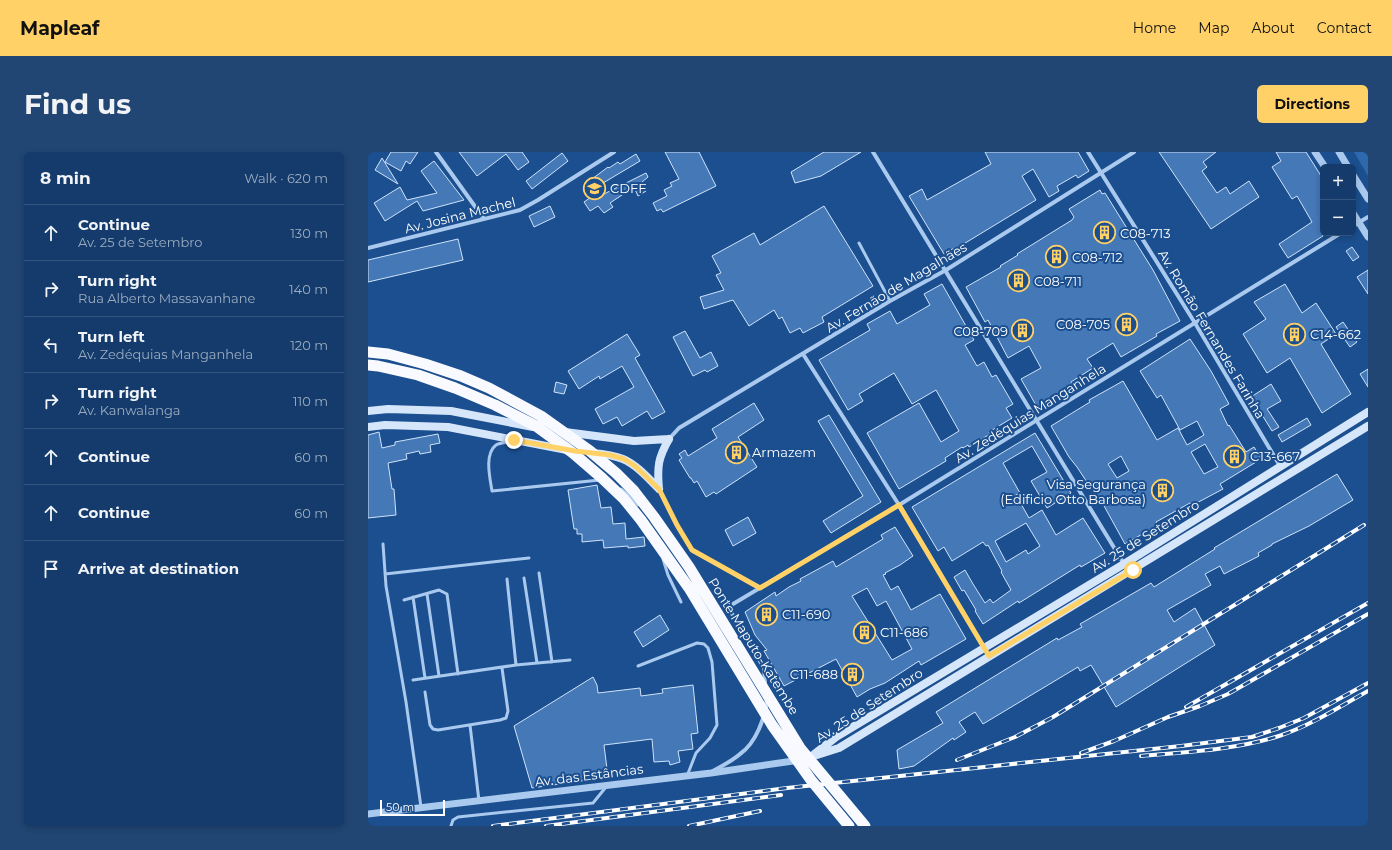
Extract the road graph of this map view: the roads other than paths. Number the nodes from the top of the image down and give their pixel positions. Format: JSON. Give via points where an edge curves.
{"nodes":[{"id":1,"x":436,"y":152,"type":"edge"},
{"id":2,"x":614,"y":152,"type":"edge"},
{"id":3,"x":872,"y":152,"type":"edge"},
{"id":4,"x":1088,"y":152,"type":"edge"},
{"id":5,"x":1134,"y":152,"type":"edge"},
{"id":6,"x":1315,"y":152,"type":"edge"},
{"id":7,"x":1339,"y":152,"type":"edge"},
{"id":8,"x":1323,"y":164,"type":"edge"},
{"id":9,"x":1346,"y":164,"type":"edge"},
{"id":10,"x":1100,"y":172,"type":"junction"},
{"id":11,"x":1356,"y":180,"type":"edge"},
{"id":12,"x":1368,"y":199,"type":"edge"},
{"id":13,"x":1368,"y":217,"type":"edge"},
{"id":14,"x":484,"y":219,"type":"junction"},
{"id":15,"x":1356,"y":224,"type":"edge"},
{"id":16,"x":1337,"y":236,"type":"edge"},
{"id":17,"x":1368,"y":237,"type":"edge"},
{"id":18,"x":859,"y":243,"type":"dead end"},
{"id":19,"x":368,"y":248,"type":"edge"},
{"id":20,"x":946,"y":270,"type":"junction"},
{"id":21,"x":890,"y":301,"type":"junction"},
{"id":22,"x":1195,"y":323,"type":"junction"},
{"id":23,"x":368,"y":352,"type":"edge"},
{"id":24,"x":803,"y":354,"type":"junction"},
{"id":25,"x":368,"y":365,"type":"edge"},
{"id":26,"x":368,"y":411,"type":"edge"},
{"id":27,"x":1368,"y":412,"type":"edge"},
{"id":28,"x":1036,"y":421,"type":"junction"},
{"id":29,"x":1368,"y":426,"type":"edge"},
{"id":30,"x":368,"y":427,"type":"edge"},
{"id":31,"x":669,"y":439,"type":"junction"},
{"id":32,"x":514,"y":440,"type":"junction"},
{"id":33,"x":1280,"y":466,"type":"junction"},
{"id":34,"x":659,"y":489,"type":"junction"},
{"id":35,"x":899,"y":505,"type":"junction"},
{"id":36,"x":639,"y":506,"type":"dead end"},
{"id":37,"x":654,"y":532,"type":"dead end"},
{"id":38,"x":383,"y":544,"type":"dead end"},
{"id":39,"x":529,"y":558,"type":"dead end"},
{"id":40,"x":1124,"y":564,"type":"junction"},
{"id":41,"x":539,"y":573,"type":"dead end"},
{"id":42,"x":385,"y":574,"type":"junction"},
{"id":43,"x":524,"y":578,"type":"dead end"},
{"id":44,"x":506,"y":579,"type":"dead end"},
{"id":45,"x":760,"y":588,"type":"junction"},
{"id":46,"x":428,"y":594,"type":"junction"},
{"id":47,"x":413,"y":597,"type":"junction"},
{"id":48,"x":404,"y":600,"type":"dead end"},
{"id":49,"x":681,"y":602,"type":"dead end"},
{"id":50,"x":984,"y":647,"type":"junction"},
{"id":51,"x":989,"y":656,"type":"junction"},
{"id":52,"x":570,"y":660,"type":"dead end"},
{"id":53,"x":552,"y":662,"type":"junction"},
{"id":54,"x":537,"y":663,"type":"junction"},
{"id":55,"x":516,"y":665,"type":"junction"},
{"id":56,"x":638,"y":666,"type":"dead end"},
{"id":57,"x":502,"y":668,"type":"junction"},
{"id":58,"x":458,"y":674,"type":"junction"},
{"id":59,"x":439,"y":676,"type":"junction"},
{"id":60,"x":425,"y":678,"type":"junction"},
{"id":61,"x":413,"y":680,"type":"dead end"},
{"id":62,"x":425,"y":692,"type":"dead end"},
{"id":63,"x":470,"y":725,"type":"junction"},
{"id":64,"x":812,"y":756,"type":"junction"},
{"id":65,"x":711,"y":773,"type":"junction"},
{"id":66,"x":687,"y":776,"type":"junction"},
{"id":67,"x":607,"y":785,"type":"junction"},
{"id":68,"x":480,"y":801,"type":"junction"},
{"id":69,"x":421,"y":807,"type":"junction"},
{"id":70,"x":368,"y":814,"type":"edge"},
{"id":71,"x":451,"y":826,"type":"edge"},
{"id":72,"x":849,"y":826,"type":"edge"},
{"id":73,"x":865,"y":826,"type":"edge"}],
"edges":[{"from":1,"to":14,"type":"street"},
{"from":2,"to":14,"type":"street","name":"Av. Josina Machel","via":[[527,207]]},
{"from":3,"to":20,"type":"street"},
{"from":4,"to":10,"type":"street","name":"Av. Romão Fernandes Farinha"},
{"from":5,"to":10,"type":"street","name":"Av. Fernão de Magalhães"},
{"from":6,"to":8,"type":"street"},
{"from":7,"to":9,"type":"street"},
{"from":10,"to":20,"type":"street","name":"Av. Fernão de Magalhães"},
{"from":10,"to":22,"type":"street","name":"Av. Romão Fernandes Farinha"},
{"from":11,"to":12,"type":"street"},
{"from":13,"to":15,"type":"street"},
{"from":14,"to":19,"type":"street","name":"Av. Josina Machel"},
{"from":15,"to":17,"type":"street"},
{"from":16,"to":22,"type":"street","name":"Av. Zedéquias Manganhela"},
{"from":18,"to":21,"type":"lane"},
{"from":20,"to":21,"type":"street","name":"Av. Fernão de Magalhães"},
{"from":20,"to":28,"type":"street"},
{"from":21,"to":24,"type":"street","name":"Av. Fernão de Magalhães"},
{"from":22,"to":28,"type":"street","name":"Av. Zedéquias Manganhela"},
{"from":22,"to":33,"type":"street","name":"Av. Romão Fernandes Farinha"},
{"from":23,"to":73,"type":"highway","name":"Ponte Maputo-Katembe","bridge":true,"via":[[388,354],[425,364],[489,388],[541,416],[616,473],[634,491],[689,567],[800,748]]},
{"from":24,"to":31,"type":"street","name":"Av. Fernão de Magalhães","via":[[679,428]]},
{"from":24,"to":35,"type":"street"},
{"from":25,"to":72,"type":"highway","name":"Ponte Maputo-Katembe","bridge":true,"via":[[418,375],[495,405],[536,426],[602,478],[641,520],[689,588],[772,725],[811,780]]},
{"from":26,"to":31,"type":"main road","via":[[451,411],[519,425],[607,438],[634,441]]},
{"from":27,"to":33,"type":"main road","name":"Av. 25 de Setembro"},
{"from":28,"to":35,"type":"street","name":"Av. Zedéquias Manganhela"},
{"from":28,"to":40,"type":"street"},
{"from":29,"to":51,"type":"main road","name":"Av. 25 de Setembro"},
{"from":30,"to":32,"type":"main road","via":[[448,427]]},
{"from":31,"to":34,"type":"main road","via":[[659,462]]},
{"from":32,"to":34,"type":"main road","via":[[624,459]]},
{"from":32,"to":36,"type":"lane","via":[[497,444],[491,451],[489,459],[492,491],[606,479],[629,495]]},
{"from":33,"to":40,"type":"main road","name":"Av. 25 de Setembro"},
{"from":34,"to":45,"type":"street","via":[[692,550]]},
{"from":35,"to":45,"type":"street","name":"Av. Zedéquias Manganhela"},
{"from":35,"to":50,"type":"street"},
{"from":37,"to":49,"type":"lane","via":[[668,576]]},
{"from":38,"to":42,"type":"lane"},
{"from":39,"to":42,"type":"lane"},
{"from":40,"to":50,"type":"main road","name":"Av. 25 de Setembro"},
{"from":41,"to":53,"type":"lane"},
{"from":42,"to":69,"type":"lane"},
{"from":43,"to":54,"type":"lane"},
{"from":44,"to":55,"type":"lane"},
{"from":45,"to":65,"type":"street","name":"Av. Zedéquias Manganhela","via":[[728,607],[764,668],[767,700],[764,715],[749,746]]},
{"from":46,"to":47,"type":"lane"},
{"from":46,"to":58,"type":"lane","via":[[439,590],[447,594]]},
{"from":46,"to":59,"type":"lane"},
{"from":47,"to":48,"type":"lane"},
{"from":47,"to":60,"type":"lane"},
{"from":50,"to":51,"type":"street"},
{"from":50,"to":64,"type":"main road","name":"Av. 25 de Setembro","via":[[836,737]]},
{"from":51,"to":64,"type":"main road","name":"Av. 25 de Setembro","via":[[839,748]]},
{"from":52,"to":53,"type":"lane"},
{"from":53,"to":54,"type":"lane"},
{"from":54,"to":55,"type":"lane"},
{"from":55,"to":57,"type":"lane"},
{"from":56,"to":66,"type":"lane","via":[[697,643],[708,648],[712,662],[717,725],[710,738],[696,753]]},
{"from":57,"to":58,"type":"lane"},
{"from":57,"to":63,"type":"lane","via":[[508,711],[506,718]]},
{"from":58,"to":59,"type":"lane"},
{"from":59,"to":60,"type":"lane"},
{"from":60,"to":61,"type":"lane"},
{"from":62,"to":63,"type":"lane","via":[[430,725],[433,729]]},
{"from":63,"to":68,"type":"lane"},
{"from":64,"to":65,"type":"street","name":"Av. das Estâncias","via":[[797,761]]},
{"from":65,"to":66,"type":"street","name":"Av. das Estâncias"},
{"from":66,"to":67,"type":"street","name":"Av. das Estâncias"},
{"from":67,"to":68,"type":"street","name":"Av. das Estâncias"},
{"from":67,"to":71,"type":"lane","via":[[593,803],[458,817],[453,820]]},
{"from":68,"to":69,"type":"street","name":"Av. das Estâncias"},
{"from":69,"to":70,"type":"street","name":"Av. das Estâncias"}]}
